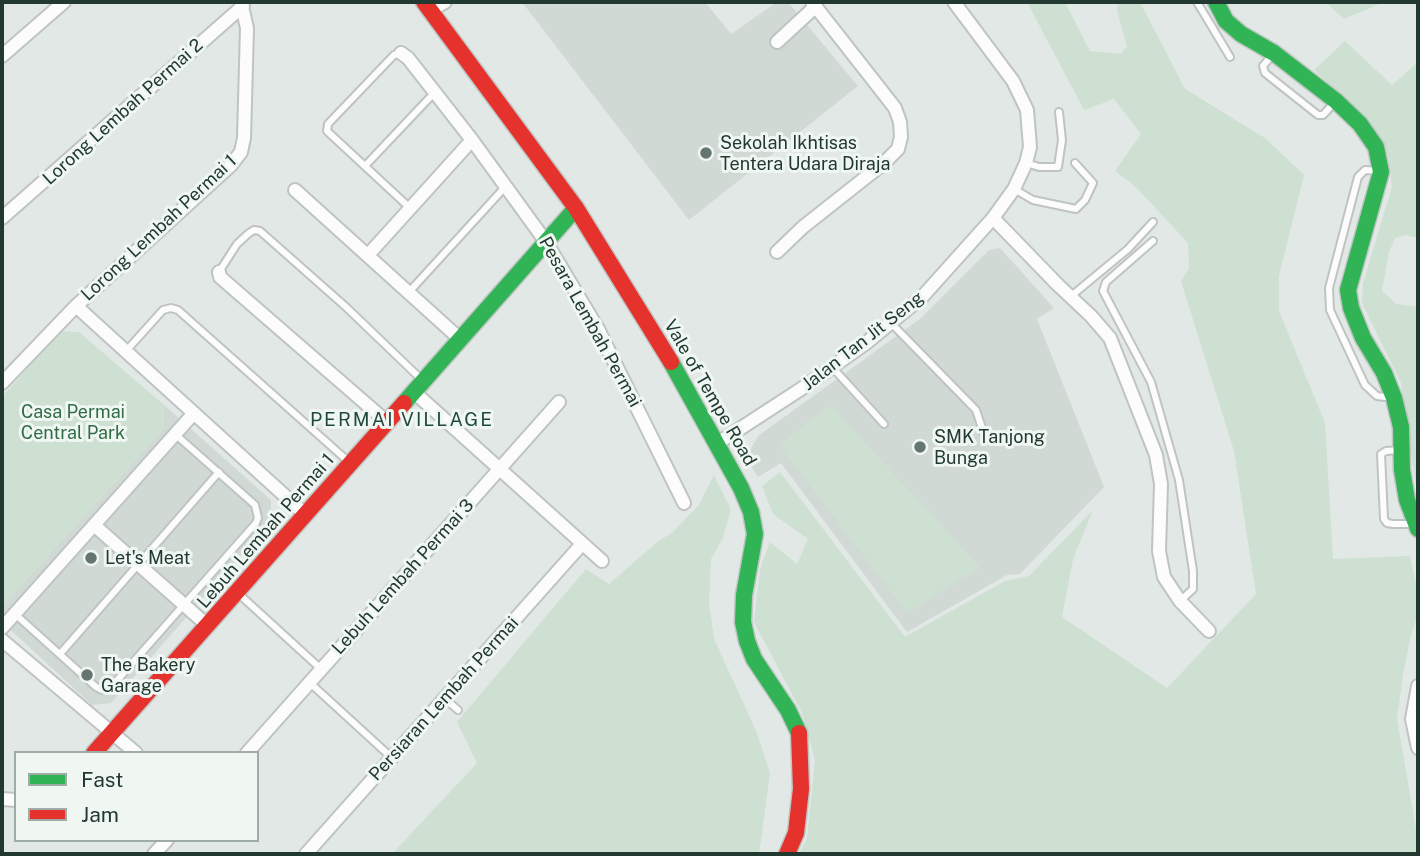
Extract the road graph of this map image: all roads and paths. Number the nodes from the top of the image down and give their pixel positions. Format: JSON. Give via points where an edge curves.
{"nodes":[{"id":1,"x":64,"y":2,"type":"edge"},
{"id":2,"x":954,"y":2,"type":"edge"},
{"id":3,"x":1197,"y":2,"type":"edge"},
{"id":4,"x":1216,"y":2,"type":"edge"},
{"id":5,"x":242,"y":4,"type":"edge"},
{"id":6,"x":814,"y":4,"type":"edge"},
{"id":7,"x":434,"y":5,"type":"edge"},
{"id":8,"x":777,"y":43,"type":"dead end"},
{"id":9,"x":401,"y":53,"type":"joint"},
{"id":10,"x":2,"y":57,"type":"edge"},
{"id":11,"x":1230,"y":57,"type":"dead end"},
{"id":12,"x":435,"y":92,"type":"junction"},
{"id":13,"x":1059,"y":112,"type":"dead end"},
{"id":14,"x":472,"y":140,"type":"junction"},
{"id":15,"x":1026,"y":163,"type":"junction"},
{"id":16,"x":1075,"y":163,"type":"dead end"},
{"id":17,"x":365,"y":166,"type":"junction"},
{"id":18,"x":1381,"y":172,"type":"junction"},
{"id":19,"x":506,"y":186,"type":"junction"},
{"id":20,"x":1014,"y":189,"type":"junction"},
{"id":21,"x":295,"y":190,"type":"dead end"},
{"id":22,"x":410,"y":208,"type":"junction"},
{"id":23,"x":576,"y":208,"type":"junction"},
{"id":24,"x":2,"y":218,"type":"edge"},
{"id":25,"x":993,"y":218,"type":"junction"},
{"id":26,"x":1153,"y":222,"type":"dead end"},
{"id":27,"x":1153,"y":241,"type":"dead end"},
{"id":28,"x":546,"y":242,"type":"junction"},
{"id":29,"x":777,"y":251,"type":"dead end"},
{"id":30,"x":368,"y":256,"type":"junction"},
{"id":31,"x":219,"y":272,"type":"joint"},
{"id":32,"x":1329,"y":288,"type":"junction"},
{"id":33,"x":1348,"y":290,"type":"junction"},
{"id":34,"x":409,"y":292,"type":"junction"},
{"id":35,"x":1070,"y":297,"type":"junction"},
{"id":36,"x":76,"y":306,"type":"junction"},
{"id":37,"x":891,"y":323,"type":"junction"},
{"id":38,"x":460,"y":339,"type":"junction"},
{"id":39,"x":126,"y":351,"type":"junction"},
{"id":40,"x":832,"y":368,"type":"junction"},
{"id":41,"x":2,"y":383,"type":"edge"},
{"id":42,"x":419,"y":386,"type":"junction"},
{"id":43,"x":1394,"y":398,"type":"junction"},
{"id":44,"x":559,"y":402,"type":"dead end"},
{"id":45,"x":194,"y":413,"type":"junction"},
{"id":46,"x":387,"y":422,"type":"junction"},
{"id":47,"x":884,"y":424,"type":"dead end"},
{"id":48,"x":175,"y":434,"type":"junction"},
{"id":49,"x":985,"y":437,"type":"dead end"},
{"id":50,"x":718,"y":443,"type":"junction"},
{"id":51,"x":1402,"y":449,"type":"junction"},
{"id":52,"x":351,"y":464,"type":"junction"},
{"id":53,"x":499,"y":469,"type":"junction"},
{"id":54,"x":219,"y":472,"type":"junction"},
{"id":55,"x":684,"y":503,"type":"dead end"},
{"id":56,"x":306,"y":515,"type":"junction"},
{"id":57,"x":94,"y":525,"type":"junction"},
{"id":58,"x":1417,"y":526,"type":"edge"},
{"id":59,"x":582,"y":544,"type":"junction"},
{"id":60,"x":602,"y":561,"type":"dead end"},
{"id":61,"x":138,"y":564,"type":"junction"},
{"id":62,"x":237,"y":593,"type":"junction"},
{"id":63,"x":1180,"y":601,"type":"junction"},
{"id":64,"x":184,"y":604,"type":"junction"},
{"id":65,"x":15,"y":614,"type":"junction"},
{"id":66,"x":208,"y":625,"type":"junction"},
{"id":67,"x":2,"y":628,"type":"edge"},
{"id":68,"x":1209,"y":631,"type":"dead end"},
{"id":69,"x":2,"y":640,"type":"edge"},
{"id":70,"x":60,"y":653,"type":"junction"},
{"id":71,"x":321,"y":669,"type":"junction"},
{"id":72,"x":309,"y":682,"type":"junction"},
{"id":73,"x":1418,"y":685,"type":"edge"},
{"id":74,"x":444,"y":698,"type":"junction"},
{"id":75,"x":458,"y":709,"type":"dead end"},
{"id":76,"x":114,"y":733,"type":"junction"},
{"id":77,"x":1418,"y":748,"type":"edge"},
{"id":78,"x":96,"y":751,"type":"edge"},
{"id":79,"x":133,"y":751,"type":"edge"},
{"id":80,"x":249,"y":751,"type":"edge"},
{"id":81,"x":391,"y":757,"type":"junction"},
{"id":82,"x":306,"y":854,"type":"edge"},
{"id":83,"x":787,"y":854,"type":"edge"}],
"edges":[{"from":1,"to":10,"type":"street"},
{"from":2,"to":15,"type":"street","name":"Jalan Tan Jit Seng","via":[[1021,94],[1030,126]]},
{"from":3,"to":11,"type":"lane"},
{"from":4,"to":18,"type":"street","via":[[1226,21],[1241,34],[1273,53],[1360,124],[1380,159]]},
{"from":5,"to":24,"type":"street","name":"Lorong Lembah Permai 2"},
{"from":5,"to":36,"type":"street","name":"Lorong Lembah Permai 1","via":[[247,28],[241,152]]},
{"from":6,"to":8,"type":"street"},
{"from":6,"to":29,"type":"street","via":[[895,108],[901,137],[898,149],[884,163]]},
{"from":7,"to":23,"type":"street","name":"Vale of Tempe Road"},
{"from":9,"to":12,"type":"street","name":"Pesara Lembah Permai"},
{"from":9,"to":17,"type":"lane","via":[[328,124],[330,136]]},
{"from":12,"to":14,"type":"street","name":"Pesara Lembah Permai"},
{"from":12,"to":17,"type":"lane"},
{"from":13,"to":15,"type":"lane","via":[[1062,140],[1058,167]]},
{"from":14,"to":19,"type":"street","name":"Pesara Lembah Permai"},
{"from":14,"to":22,"type":"street"},
{"from":15,"to":20,"type":"street","name":"Jalan Tan Jit Seng"},
{"from":16,"to":20,"type":"lane","via":[[1093,183],[1076,209],[1033,200]]},
{"from":17,"to":22,"type":"lane"},
{"from":18,"to":32,"type":"lane","via":[[1365,170],[1358,177]]},
{"from":18,"to":33,"type":"street"},
{"from":19,"to":28,"type":"street","name":"Pesara Lembah Permai"},
{"from":19,"to":34,"type":"lane"},
{"from":20,"to":25,"type":"street","name":"Jalan Tan Jit Seng"},
{"from":21,"to":30,"type":"street"},
{"from":22,"to":30,"type":"street"},
{"from":23,"to":28,"type":"street","name":"Lebuh Lembah Permai 1"},
{"from":23,"to":50,"type":"street","name":"Vale of Tempe Road"},
{"from":25,"to":35,"type":"street"},
{"from":25,"to":37,"type":"street","name":"Jalan Tan Jit Seng","via":[[935,285]]},
{"from":26,"to":35,"type":"lane"},
{"from":27,"to":63,"type":"lane","via":[[1106,282],[1103,291],[1151,382],[1179,480],[1193,571],[1193,589]]},
{"from":28,"to":38,"type":"street","name":"Lebuh Lembah Permai 1"},
{"from":28,"to":55,"type":"street","name":"Pesara Lembah Permai","via":[[598,329]]},
{"from":30,"to":34,"type":"street"},
{"from":31,"to":42,"type":"lane","via":[[237,244],[254,230],[260,232],[346,307]]},
{"from":31,"to":46,"type":"street"},
{"from":32,"to":33,"type":"lane"},
{"from":32,"to":43,"type":"lane","via":[[1330,310],[1365,385],[1377,396]]},
{"from":33,"to":43,"type":"street","via":[[1355,318]]},
{"from":34,"to":38,"type":"street"},
{"from":35,"to":63,"type":"street","via":[[1110,338],[1146,425],[1161,484],[1159,551],[1164,577]]},
{"from":36,"to":39,"type":"street"},
{"from":36,"to":41,"type":"street","name":"Lorong Lembah Permai 1"},
{"from":37,"to":40,"type":"street","name":"Jalan Tan Jit Seng"},
{"from":37,"to":49,"type":"lane","via":[[976,410]]},
{"from":38,"to":42,"type":"street","name":"Lebuh Lembah Permai 1"},
{"from":39,"to":45,"type":"street"},
{"from":39,"to":52,"type":"lane","via":[[163,310],[178,310]]},
{"from":40,"to":47,"type":"lane"},
{"from":40,"to":50,"type":"street","name":"Jalan Tan Jit Seng"},
{"from":42,"to":46,"type":"street","name":"Lebuh Lembah Permai 1"},
{"from":42,"to":53,"type":"street"},
{"from":43,"to":51,"type":"street"},
{"from":44,"to":53,"type":"street","name":"Lebuh Lembah Permai 3"},
{"from":45,"to":48,"type":"street"},
{"from":45,"to":56,"type":"street"},
{"from":46,"to":52,"type":"street","name":"Lebuh Lembah Permai 1"},
{"from":48,"to":54,"type":"lane"},
{"from":48,"to":57,"type":"street"},
{"from":50,"to":83,"type":"street","name":"Vale of Tempe Road","via":[[751,512],[755,534],[744,595],[747,641],[799,733],[801,789],[796,833]]},
{"from":51,"to":58,"type":"street","via":[[1407,500]]},
{"from":51,"to":58,"type":"lane","via":[[1381,454],[1384,519]]},
{"from":52,"to":56,"type":"street","name":"Lebuh Lembah Permai 1"},
{"from":53,"to":59,"type":"street"},
{"from":53,"to":71,"type":"street","name":"Lebuh Lembah Permai 3"},
{"from":54,"to":61,"type":"lane"},
{"from":54,"to":64,"type":"lane","via":[[255,505],[258,517]]},
{"from":56,"to":62,"type":"street","name":"Lebuh Lembah Permai 1"},
{"from":57,"to":61,"type":"street"},
{"from":57,"to":65,"type":"street"},
{"from":59,"to":60,"type":"street"},
{"from":59,"to":74,"type":"street","name":"Persiaran Lembah Permai"},
{"from":61,"to":64,"type":"street"},
{"from":61,"to":70,"type":"lane"},
{"from":62,"to":66,"type":"street","name":"Lebuh Lembah Permai 1"},
{"from":62,"to":71,"type":"lane"},
{"from":63,"to":68,"type":"street"},
{"from":64,"to":66,"type":"street"},
{"from":64,"to":70,"type":"lane","via":[[108,689],[96,687]]},
{"from":65,"to":67,"type":"street"},
{"from":65,"to":70,"type":"lane"},
{"from":66,"to":76,"type":"street","name":"Lebuh Lembah Permai 1"},
{"from":69,"to":76,"type":"street"},
{"from":71,"to":72,"type":"street","name":"Lebuh Lembah Permai 3"},
{"from":72,"to":80,"type":"street","name":"Lebuh Lembah Permai 3"},
{"from":72,"to":81,"type":"lane"},
{"from":73,"to":77,"type":"street","via":[[1412,719]]},
{"from":74,"to":75,"type":"lane"},
{"from":74,"to":81,"type":"street","name":"Persiaran Lembah Permai"},
{"from":76,"to":78,"type":"street","name":"Lebuh Lembah Permai 1"},
{"from":76,"to":79,"type":"street"},
{"from":81,"to":82,"type":"street","name":"Persiaran Lembah Permai"}]}
